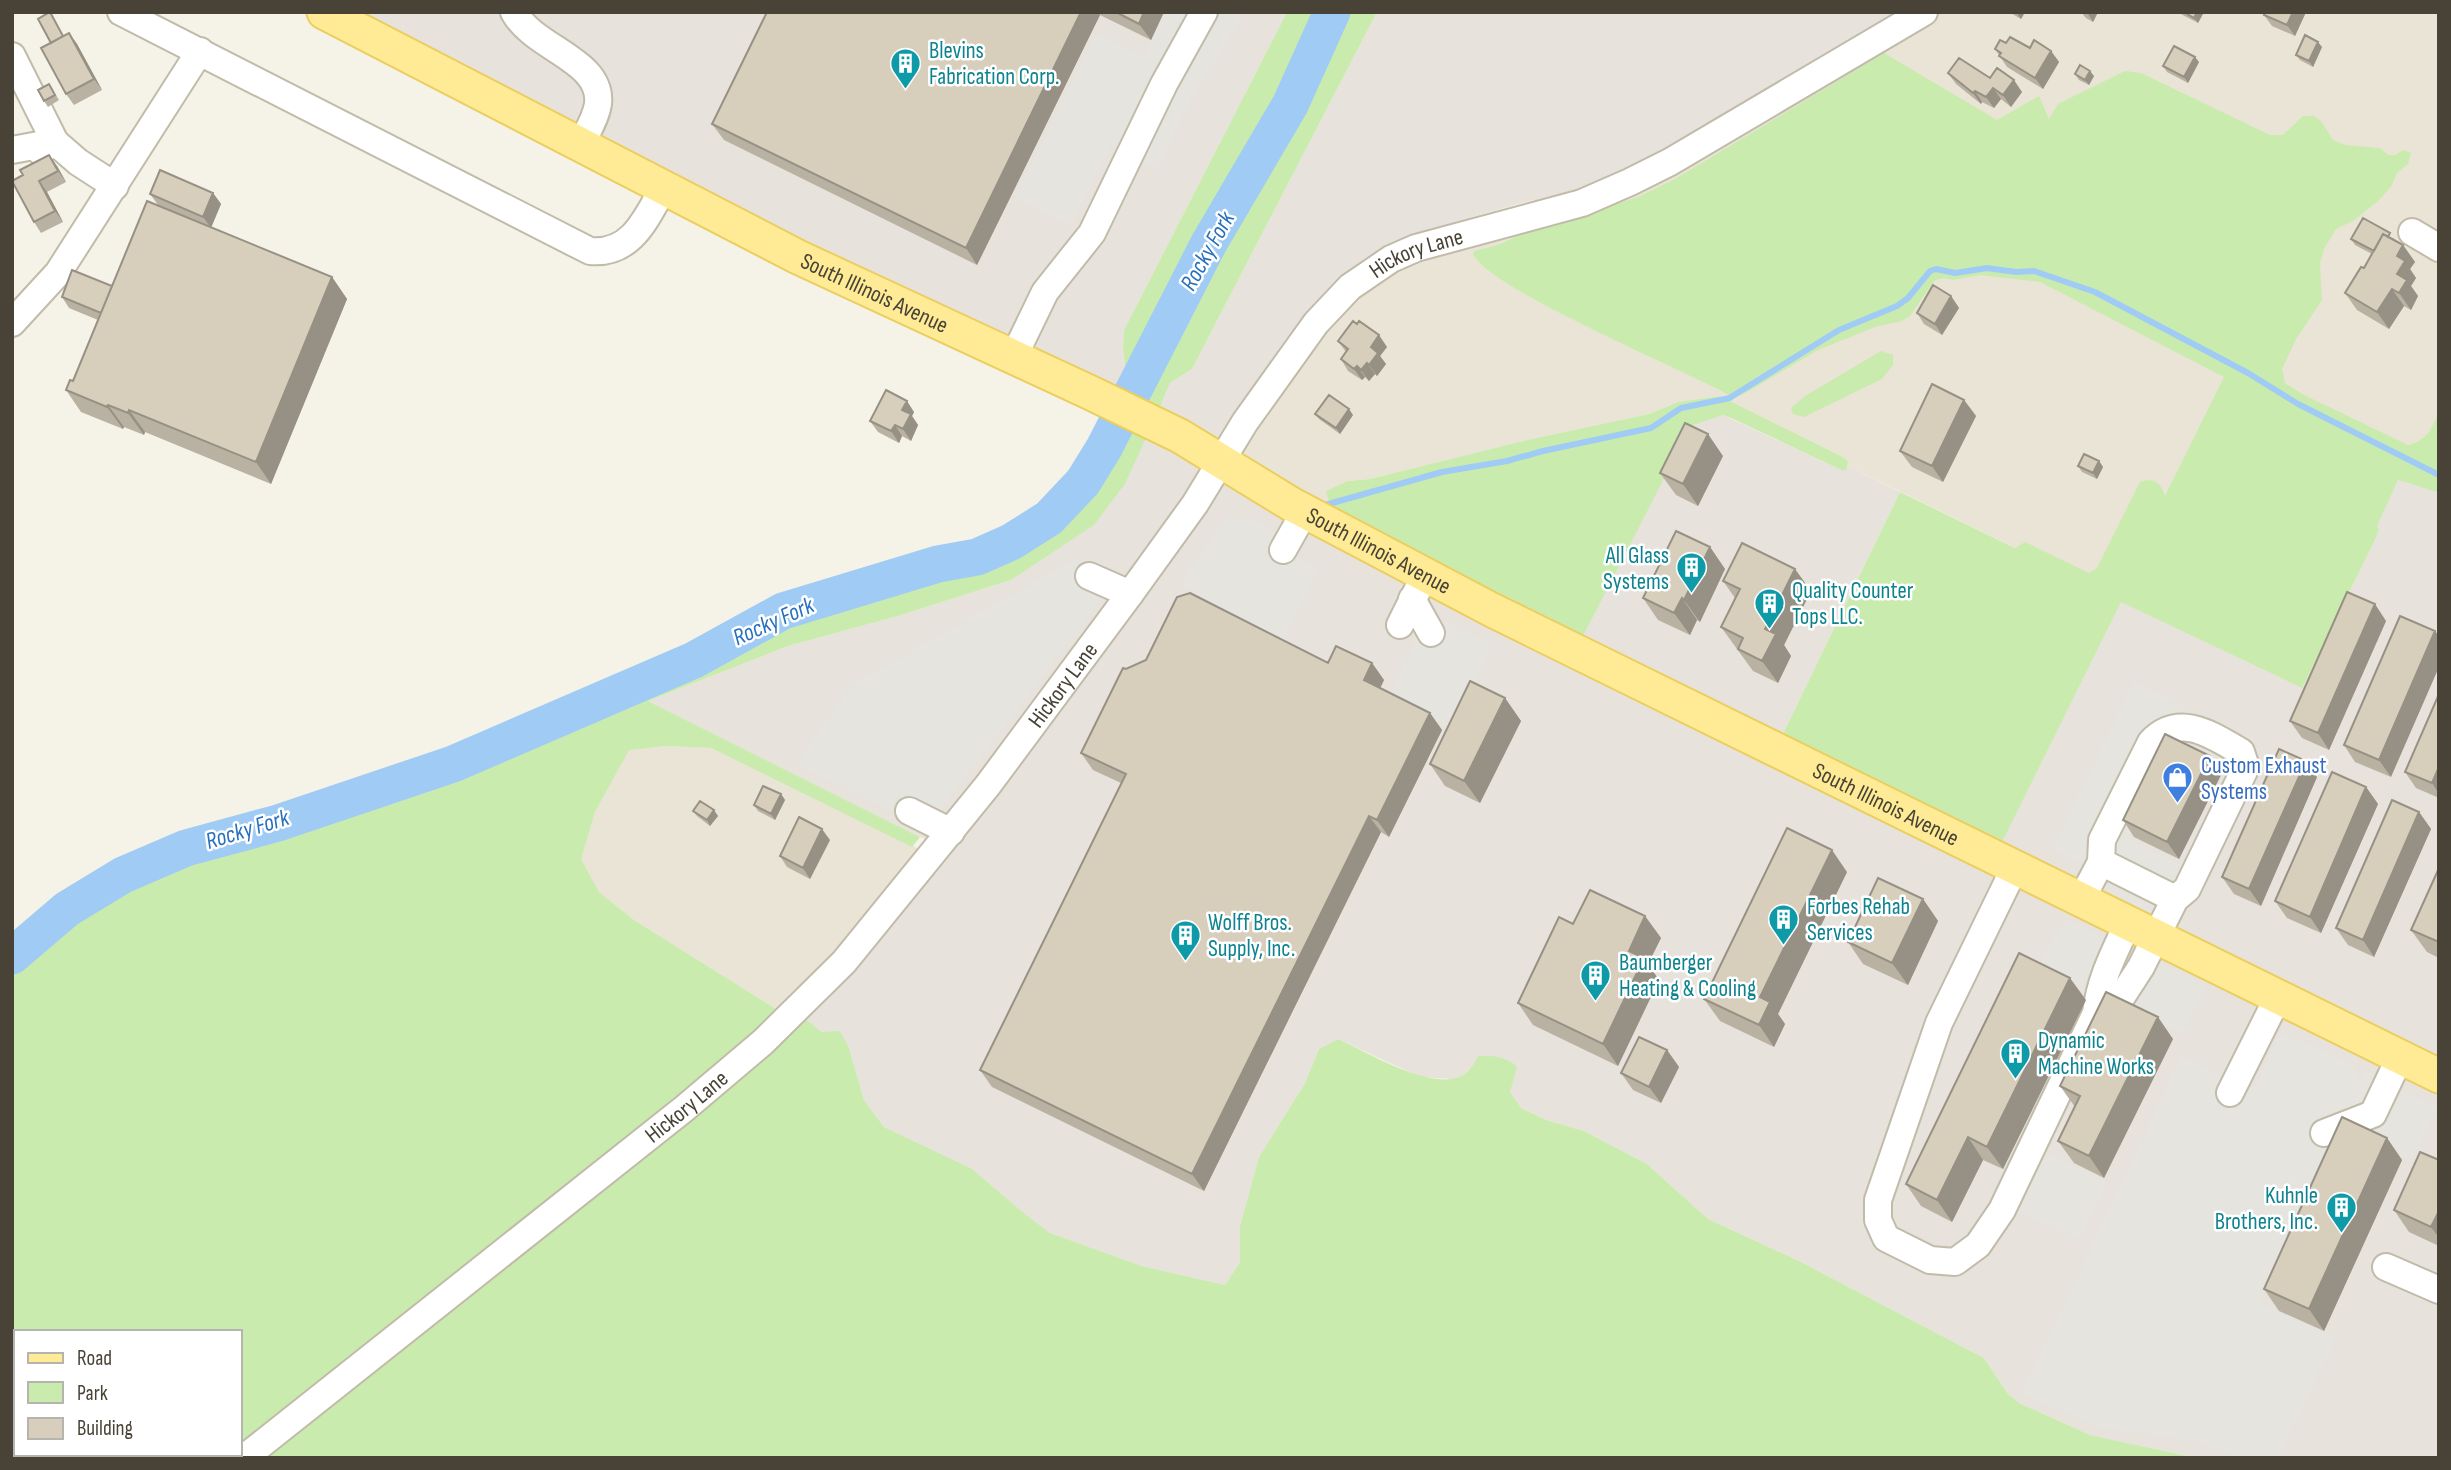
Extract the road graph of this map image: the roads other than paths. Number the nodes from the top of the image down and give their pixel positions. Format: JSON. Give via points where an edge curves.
{"nodes":[{"id":1,"x":121,"y":12,"type":"edge"},
{"id":2,"x":324,"y":12,"type":"edge"},
{"id":3,"x":514,"y":12,"type":"edge"},
{"id":4,"x":1204,"y":12,"type":"edge"},
{"id":5,"x":1924,"y":12,"type":"edge"},
{"id":6,"x":200,"y":51,"type":"junction"},
{"id":7,"x":12,"y":56,"type":"edge"},
{"id":8,"x":55,"y":142,"type":"junction"},
{"id":9,"x":581,"y":144,"type":"junction"},
{"id":10,"x":12,"y":150,"type":"edge"},
{"id":11,"x":12,"y":167,"type":"edge"},
{"id":12,"x":116,"y":186,"type":"junction"},
{"id":13,"x":664,"y":187,"type":"junction"},
{"id":14,"x":2412,"y":232,"type":"dead end"},
{"id":15,"x":2439,"y":248,"type":"edge"},
{"id":16,"x":12,"y":323,"type":"edge"},
{"id":17,"x":1013,"y":358,"type":"junction"},
{"id":18,"x":1220,"y":461,"type":"junction"},
{"id":19,"x":1305,"y":512,"type":"junction"},
{"id":20,"x":1283,"y":550,"type":"dead end"},
{"id":21,"x":1089,"y":576,"type":"dead end"},
{"id":22,"x":1419,"y":587,"type":"junction"},
{"id":23,"x":1130,"y":594,"type":"junction"},
{"id":24,"x":1400,"y":625,"type":"dead end"},
{"id":25,"x":1431,"y":633,"type":"dead end"},
{"id":26,"x":909,"y":811,"type":"dead end"},
{"id":27,"x":951,"y":832,"type":"junction"},
{"id":28,"x":2101,"y":862,"type":"junction"},
{"id":29,"x":2015,"y":867,"type":"junction"},
{"id":30,"x":2175,"y":899,"type":"junction"},
{"id":31,"x":2081,"y":900,"type":"junction"},
{"id":32,"x":2142,"y":930,"type":"junction"},
{"id":33,"x":2278,"y":997,"type":"junction"},
{"id":34,"x":2400,"y":1057,"type":"junction"},
{"id":35,"x":2439,"y":1076,"type":"edge"},
{"id":36,"x":2230,"y":1093,"type":"dead end"},
{"id":37,"x":2324,"y":1133,"type":"dead end"},
{"id":38,"x":2386,"y":1267,"type":"dead end"},
{"id":39,"x":2439,"y":1290,"type":"edge"},
{"id":40,"x":244,"y":1458,"type":"edge"}],
"edges":[{"from":1,"to":6,"type":"street"},
{"from":2,"to":9,"type":"main road","name":"South Illinois Avenue"},
{"from":3,"to":9,"type":"street","via":[[533,36],[581,66],[596,84],[598,104]]},
{"from":4,"to":17,"type":"street","via":[[1092,233],[1045,292]]},
{"from":5,"to":18,"type":"street","name":"Hickory Lane","via":[[1640,178],[1582,203],[1433,242],[1391,259],[1350,287],[1316,323]]},
{"from":6,"to":12,"type":"street"},
{"from":6,"to":13,"type":"street","via":[[590,251],[619,248],[644,223]]},
{"from":7,"to":8,"type":"street"},
{"from":8,"to":10,"type":"street"},
{"from":8,"to":11,"type":"street"},
{"from":8,"to":12,"type":"street"},
{"from":9,"to":13,"type":"main road","name":"South Illinois Avenue"},
{"from":12,"to":16,"type":"street","via":[[58,273]]},
{"from":13,"to":17,"type":"main road","name":"South Illinois Avenue","via":[[798,257]]},
{"from":14,"to":15,"type":"street"},
{"from":17,"to":18,"type":"main road","name":"South Illinois Avenue","via":[[1170,432]]},
{"from":18,"to":19,"type":"main road","name":"South Illinois Avenue"},
{"from":18,"to":23,"type":"street","name":"Hickory Lane"},
{"from":19,"to":20,"type":"street"},
{"from":19,"to":22,"type":"main road","name":"South Illinois Avenue"},
{"from":21,"to":23,"type":"street"},
{"from":22,"to":24,"type":"street"},
{"from":22,"to":25,"type":"street"},
{"from":22,"to":29,"type":"main road","name":"South Illinois Avenue"},
{"from":23,"to":27,"type":"street","name":"Hickory Lane"},
{"from":26,"to":27,"type":"street"},
{"from":27,"to":40,"type":"street","name":"Hickory Lane","via":[[844,962],[734,1067]]},
{"from":28,"to":30,"type":"street"},
{"from":28,"to":30,"type":"street","via":[[2102,841],[2151,742],[2164,731],[2191,727],[2241,752],[2245,771],[2187,889]]},
{"from":28,"to":31,"type":"street"},
{"from":29,"to":31,"type":"main road","name":"South Illinois Avenue"},
{"from":29,"to":32,"type":"street","via":[[1939,1023],[1878,1200],[1878,1220],[1886,1238],[1930,1260],[1955,1262],[1978,1245],[2002,1210],[2096,1013],[2103,975]]},
{"from":30,"to":32,"type":"street"},
{"from":31,"to":32,"type":"main road","name":"South Illinois Avenue"},
{"from":32,"to":33,"type":"main road","name":"South Illinois Avenue"},
{"from":33,"to":34,"type":"main road","name":"South Illinois Avenue"},
{"from":33,"to":36,"type":"street"},
{"from":34,"to":35,"type":"main road","name":"South Illinois Avenue"},
{"from":34,"to":37,"type":"street","via":[[2372,1114]]},
{"from":38,"to":39,"type":"street"}]}
